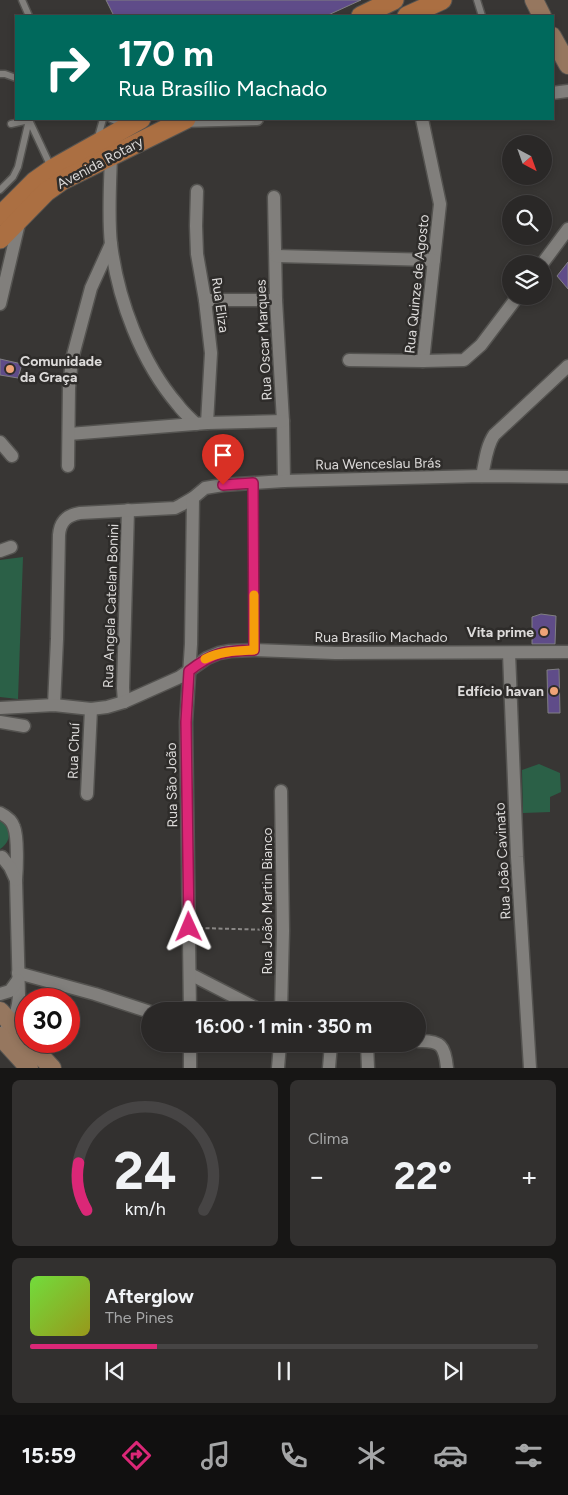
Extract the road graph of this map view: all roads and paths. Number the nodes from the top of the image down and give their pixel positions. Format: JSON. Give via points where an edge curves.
{"nodes":[{"id":1,"x":22,"y":0,"type":"edge"},
{"id":2,"x":394,"y":0,"type":"edge"},
{"id":3,"x":442,"y":0,"type":"edge"},
{"id":4,"x":477,"y":0,"type":"edge"},
{"id":5,"x":534,"y":0,"type":"edge"},
{"id":6,"x":29,"y":15,"type":"edge"},
{"id":7,"x":363,"y":15,"type":"edge"},
{"id":8,"x":409,"y":15,"type":"edge"},
{"id":9,"x":482,"y":15,"type":"edge"},
{"id":10,"x":542,"y":15,"type":"edge"},
{"id":11,"x":554,"y":40,"type":"edge"},
{"id":12,"x":568,"y":65,"type":"edge"},
{"id":13,"x":0,"y":74,"type":"edge"},
{"id":14,"x":15,"y":78,"type":"edge"},
{"id":15,"x":568,"y":91,"type":"edge"},
{"id":16,"x":554,"y":93,"type":"edge"},
{"id":17,"x":30,"y":120,"type":"junction"},
{"id":18,"x":103,"y":120,"type":"edge"},
{"id":19,"x":114,"y":120,"type":"edge"},
{"id":20,"x":138,"y":120,"type":"edge"},
{"id":21,"x":184,"y":120,"type":"edge"},
{"id":22,"x":422,"y":120,"type":"edge"},
{"id":23,"x":11,"y":124,"type":"dead end"},
{"id":24,"x":94,"y":144,"type":"junction"},
{"id":25,"x":111,"y":156,"type":"junction"},
{"id":26,"x":52,"y":169,"type":"junction"},
{"id":27,"x":3,"y":183,"type":"edge"},
{"id":28,"x":0,"y":190,"type":"edge"},
{"id":29,"x":197,"y":191,"type":"dead end"},
{"id":30,"x":274,"y":197,"type":"dead end"},
{"id":31,"x":0,"y":216,"type":"edge"},
{"id":32,"x":20,"y":218,"type":"junction"},
{"id":33,"x":568,"y":229,"type":"edge"},
{"id":34,"x":0,"y":239,"type":"edge"},
{"id":35,"x":111,"y":244,"type":"junction"},
{"id":36,"x":549,"y":255,"type":"edge"},
{"id":37,"x":276,"y":256,"type":"junction"},
{"id":38,"x":434,"y":260,"type":"junction"},
{"id":39,"x":3,"y":278,"type":"edge"},
{"id":40,"x":205,"y":300,"type":"junction"},
{"id":41,"x":276,"y":300,"type":"junction"},
{"id":42,"x":0,"y":304,"type":"edge"},
{"id":43,"x":511,"y":305,"type":"edge"},
{"id":44,"x":349,"y":360,"type":"dead end"},
{"id":45,"x":424,"y":361,"type":"junction"},
{"id":46,"x":568,"y":366,"type":"edge"},
{"id":47,"x":283,"y":421,"type":"junction"},
{"id":48,"x":202,"y":423,"type":"junction"},
{"id":49,"x":69,"y":434,"type":"junction"},
{"id":50,"x":0,"y":442,"type":"edge"},
{"id":51,"x":12,"y":456,"type":"dead end"},
{"id":52,"x":68,"y":466,"type":"dead end"},
{"id":53,"x":482,"y":476,"type":"junction"},
{"id":54,"x":568,"y":477,"type":"edge"},
{"id":55,"x":284,"y":480,"type":"junction"},
{"id":56,"x":253,"y":483,"type":"junction"},
{"id":57,"x":193,"y":498,"type":"junction"},
{"id":58,"x":128,"y":510,"type":"junction"},
{"id":59,"x":191,"y":644,"type":"junction"},
{"id":60,"x":254,"y":650,"type":"junction"},
{"id":61,"x":224,"y":652,"type":"junction"},
{"id":62,"x":509,"y":652,"type":"junction"},
{"id":63,"x":568,"y":652,"type":"edge"},
{"id":64,"x":189,"y":671,"type":"junction"},
{"id":65,"x":124,"y":702,"type":"junction"},
{"id":66,"x":54,"y":705,"type":"junction"},
{"id":67,"x":0,"y":708,"type":"edge"},
{"id":68,"x":91,"y":709,"type":"junction"},
{"id":69,"x":0,"y":722,"type":"edge"},
{"id":70,"x":24,"y":726,"type":"dead end"},
{"id":71,"x":282,"y":791,"type":"dead end"},
{"id":72,"x":87,"y":794,"type":"dead end"},
{"id":73,"x":0,"y":813,"type":"edge"},
{"id":74,"x":15,"y":839,"type":"junction"},
{"id":75,"x":1,"y":857,"type":"edge"},
{"id":76,"x":16,"y":880,"type":"junction"},
{"id":77,"x":189,"y":927,"type":"junction"},
{"id":78,"x":283,"y":931,"type":"junction"},
{"id":79,"x":190,"y":974,"type":"junction"},
{"id":80,"x":18,"y":976,"type":"junction"},
{"id":81,"x":0,"y":994,"type":"edge"},
{"id":82,"x":190,"y":1002,"type":"edge"},
{"id":83,"x":244,"y":1002,"type":"edge"},
{"id":84,"x":281,"y":1002,"type":"edge"},
{"id":85,"x":141,"y":1009,"type":"edge"},
{"id":86,"x":3,"y":1026,"type":"edge"},
{"id":87,"x":15,"y":1034,"type":"edge"},
{"id":88,"x":426,"y":1042,"type":"edge"},
{"id":89,"x":190,"y":1052,"type":"edge"},
{"id":90,"x":279,"y":1052,"type":"edge"},
{"id":91,"x":330,"y":1052,"type":"edge"},
{"id":92,"x":367,"y":1052,"type":"edge"},
{"id":93,"x":38,"y":1053,"type":"edge"},
{"id":94,"x":29,"y":1068,"type":"edge"},
{"id":95,"x":52,"y":1068,"type":"edge"},
{"id":96,"x":190,"y":1068,"type":"edge"},
{"id":97,"x":278,"y":1068,"type":"edge"},
{"id":98,"x":329,"y":1068,"type":"edge"},
{"id":99,"x":368,"y":1068,"type":"edge"},
{"id":100,"x":447,"y":1068,"type":"edge"},
{"id":101,"x":530,"y":1068,"type":"edge"}],
"edges":[{"from":1,"to":6,"type":"lane"},
{"from":2,"to":7,"type":"main road"},
{"from":3,"to":8,"type":"main road"},
{"from":4,"to":9,"type":"lane"},
{"from":5,"to":10,"type":"main road"},
{"from":11,"to":12,"type":"main road"},
{"from":13,"to":14,"type":"lane"},
{"from":15,"to":16,"type":"street"},
{"from":17,"to":23,"type":"lane"},
{"from":17,"to":26,"type":"lane"},
{"from":17,"to":27,"type":"lane","via":[[18,167],[13,177]]},
{"from":18,"to":24,"type":"lane"},
{"from":19,"to":20,"type":"lane","via":[[122,123]]},
{"from":20,"to":24,"type":"main road","name":"Avenida Rotary"},
{"from":21,"to":25,"type":"main road","name":"Avenida Rotary"},
{"from":22,"to":38,"type":"street","name":"Rua Quinze de Agosto","via":[[440,204]]},
{"from":24,"to":26,"type":"main road","name":"Avenida Rotary"},
{"from":25,"to":32,"type":"main road","name":"Avenida Rotary","via":[[63,180]]},
{"from":25,"to":35,"type":"street"},
{"from":26,"to":31,"type":"main road","name":"Avenida Rotary"},
{"from":27,"to":28,"type":"lane"},
{"from":29,"to":40,"type":"street","name":"Rua Eliza","via":[[197,254]]},
{"from":30,"to":37,"type":"street","name":"Rua Oscar Marques"},
{"from":32,"to":34,"type":"main road","name":"Avenida Rotary"},
{"from":32,"to":39,"type":"street"},
{"from":33,"to":36,"type":"street"},
{"from":35,"to":48,"type":"street","via":[[122,297],[153,370],[178,405]]},
{"from":35,"to":49,"type":"street","via":[[91,288],[72,359]]},
{"from":37,"to":38,"type":"street"},
{"from":37,"to":41,"type":"street","name":"Rua Oscar Marques"},
{"from":38,"to":45,"type":"street","name":"Rua Quinze de Agosto"},
{"from":39,"to":42,"type":"street"},
{"from":40,"to":41,"type":"street"},
{"from":40,"to":48,"type":"street","name":"Rua Eliza","via":[[210,353]]},
{"from":41,"to":47,"type":"street","name":"Rua Oscar Marques"},
{"from":43,"to":45,"type":"street","name":"Rua Quinze de Agosto","via":[[470,356],[459,361]]},
{"from":44,"to":45,"type":"street"},
{"from":46,"to":53,"type":"street","via":[[494,435]]},
{"from":47,"to":48,"type":"street"},
{"from":47,"to":55,"type":"street","name":"Rua Oscar Marques"},
{"from":48,"to":49,"type":"street"},
{"from":49,"to":52,"type":"street"},
{"from":50,"to":51,"type":"street"},
{"from":53,"to":54,"type":"street","name":"Rua Wenceslau Brás"},
{"from":53,"to":55,"type":"street","name":"Rua Wenceslau Brás"},
{"from":55,"to":56,"type":"street","name":"Rua Wenceslau Brás"},
{"from":56,"to":57,"type":"street","name":"Rua Wenceslau Brás","via":[[213,486]]},
{"from":56,"to":60,"type":"lane"},
{"from":57,"to":58,"type":"street","name":"Rua Wenceslau Brás","via":[[174,508]]},
{"from":57,"to":59,"type":"street","name":"Rua São João"},
{"from":58,"to":65,"type":"street","name":"Rua Angela Catelan Bonini"},
{"from":58,"to":66,"type":"street","name":"Rua Wenceslau Brás","via":[[74,514],[62,522]]},
{"from":59,"to":61,"type":"street","name":"Rua Brasílio Machado","via":[[198,650]]},
{"from":59,"to":64,"type":"street","name":"Rua São João"},
{"from":60,"to":61,"type":"street","name":"Rua Brasílio Machado"},
{"from":60,"to":62,"type":"street","name":"Rua Brasílio Machado"},
{"from":61,"to":64,"type":"street","name":"Rua Brasílio Machado","via":[[206,658]]},
{"from":62,"to":63,"type":"street","name":"Rua Brasílio Machado"},
{"from":62,"to":101,"type":"street","name":"Rua João Cavinato"},
{"from":64,"to":65,"type":"street","name":"Rua Brasílio Machado"},
{"from":64,"to":77,"type":"street","name":"Rua São João","via":[[186,722]]},
{"from":65,"to":68,"type":"street","name":"Rua Brasílio Machado"},
{"from":66,"to":67,"type":"street","name":"Rua Brasílio Machado"},
{"from":66,"to":68,"type":"street","name":"Rua Brasílio Machado"},
{"from":68,"to":72,"type":"street","name":"Rua Chuí"},
{"from":69,"to":70,"type":"street"},
{"from":71,"to":78,"type":"street","name":"Rua João Martin Bianco"},
{"from":73,"to":74,"type":"street","via":[[12,821]]},
{"from":74,"to":75,"type":"street","via":[[13,846]]},
{"from":74,"to":76,"type":"street"},
{"from":75,"to":76,"type":"street"},
{"from":76,"to":80,"type":"street"},
{"from":77,"to":78,"type":"path"},
{"from":77,"to":79,"type":"street","name":"Rua São João"},
{"from":78,"to":84,"type":"street","name":"Rua João Martin Bianco"},
{"from":79,"to":82,"type":"street","name":"Rua São João"},
{"from":79,"to":83,"type":"street"},
{"from":80,"to":81,"type":"street","via":[[10,991]]},
{"from":80,"to":85,"type":"street","via":[[95,994]]},
{"from":80,"to":86,"type":"street","via":[[18,1005]]},
{"from":86,"to":87,"type":"main road"},
{"from":86,"to":94,"type":"main road"},
{"from":88,"to":100,"type":"street","via":[[443,1048]]},
{"from":89,"to":96,"type":"street"},
{"from":90,"to":97,"type":"street"},
{"from":91,"to":98,"type":"street"},
{"from":92,"to":99,"type":"street"},
{"from":93,"to":95,"type":"main road"}]}
